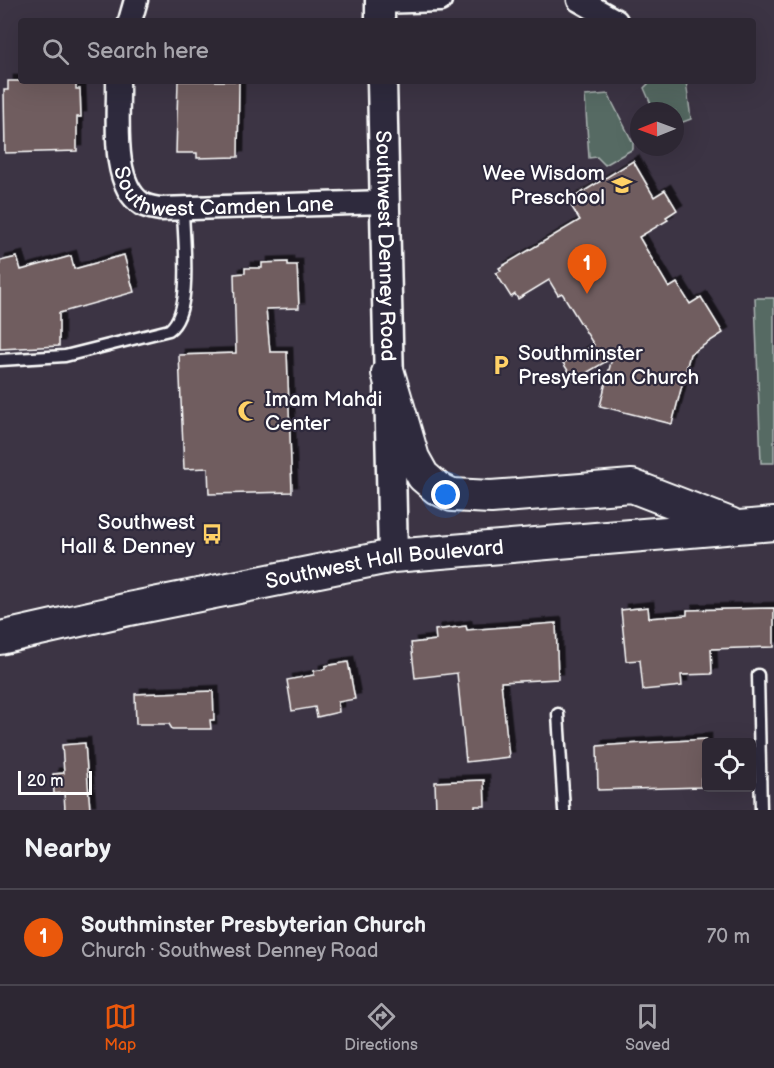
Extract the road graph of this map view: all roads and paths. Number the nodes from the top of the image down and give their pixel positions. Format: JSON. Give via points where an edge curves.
{"nodes":[{"id":1,"x":136,"y":0,"type":"edge"},
{"id":2,"x":440,"y":0,"type":"edge"},
{"id":3,"x":579,"y":0,"type":"edge"},
{"id":4,"x":380,"y":8,"type":"edge"},
{"id":5,"x":131,"y":18,"type":"edge"},
{"id":6,"x":611,"y":18,"type":"edge"},
{"id":7,"x":118,"y":84,"type":"edge"},
{"id":8,"x":382,"y":84,"type":"edge"},
{"id":9,"x":385,"y":202,"type":"junction"},
{"id":10,"x":183,"y":208,"type":"junction"},
{"id":11,"x":0,"y":360,"type":"edge"},
{"id":12,"x":388,"y":373,"type":"junction"},
{"id":13,"x":774,"y":524,"type":"edge"},
{"id":14,"x":737,"y":527,"type":"junction"},
{"id":15,"x":393,"y":556,"type":"junction"},
{"id":16,"x":0,"y":638,"type":"edge"},
{"id":17,"x":758,"y":675,"type":"dead end"},
{"id":18,"x":558,"y":714,"type":"dead end"},
{"id":19,"x":564,"y":810,"type":"edge"},
{"id":20,"x":761,"y":810,"type":"edge"}],
"edges":[{"from":1,"to":5,"type":"street"},
{"from":2,"to":4,"type":"street"},
{"from":3,"to":6,"type":"street"},
{"from":7,"to":10,"type":"street","name":"Southwest Camden Lane","via":[[124,182],[142,204],[160,209]]},
{"from":8,"to":9,"type":"street","name":"Southwest Denney Road"},
{"from":9,"to":10,"type":"street","name":"Southwest Camden Lane"},
{"from":9,"to":12,"type":"street","name":"Southwest Denney Road"},
{"from":10,"to":11,"type":"lane","via":[[184,301],[177,324],[169,330],[64,356]]},
{"from":12,"to":14,"type":"main road","via":[[413,459],[423,476],[452,495],[491,497],[632,486]]},
{"from":12,"to":15,"type":"street","name":"Southwest Denney Road"},
{"from":13,"to":14,"type":"main road","name":"Southwest Hall Boulevard"},
{"from":14,"to":15,"type":"main road","name":"Southwest Hall Boulevard"},
{"from":15,"to":16,"type":"main road","name":"Southwest Hall Boulevard"},
{"from":17,"to":20,"type":"lane"},
{"from":18,"to":19,"type":"lane"}]}
